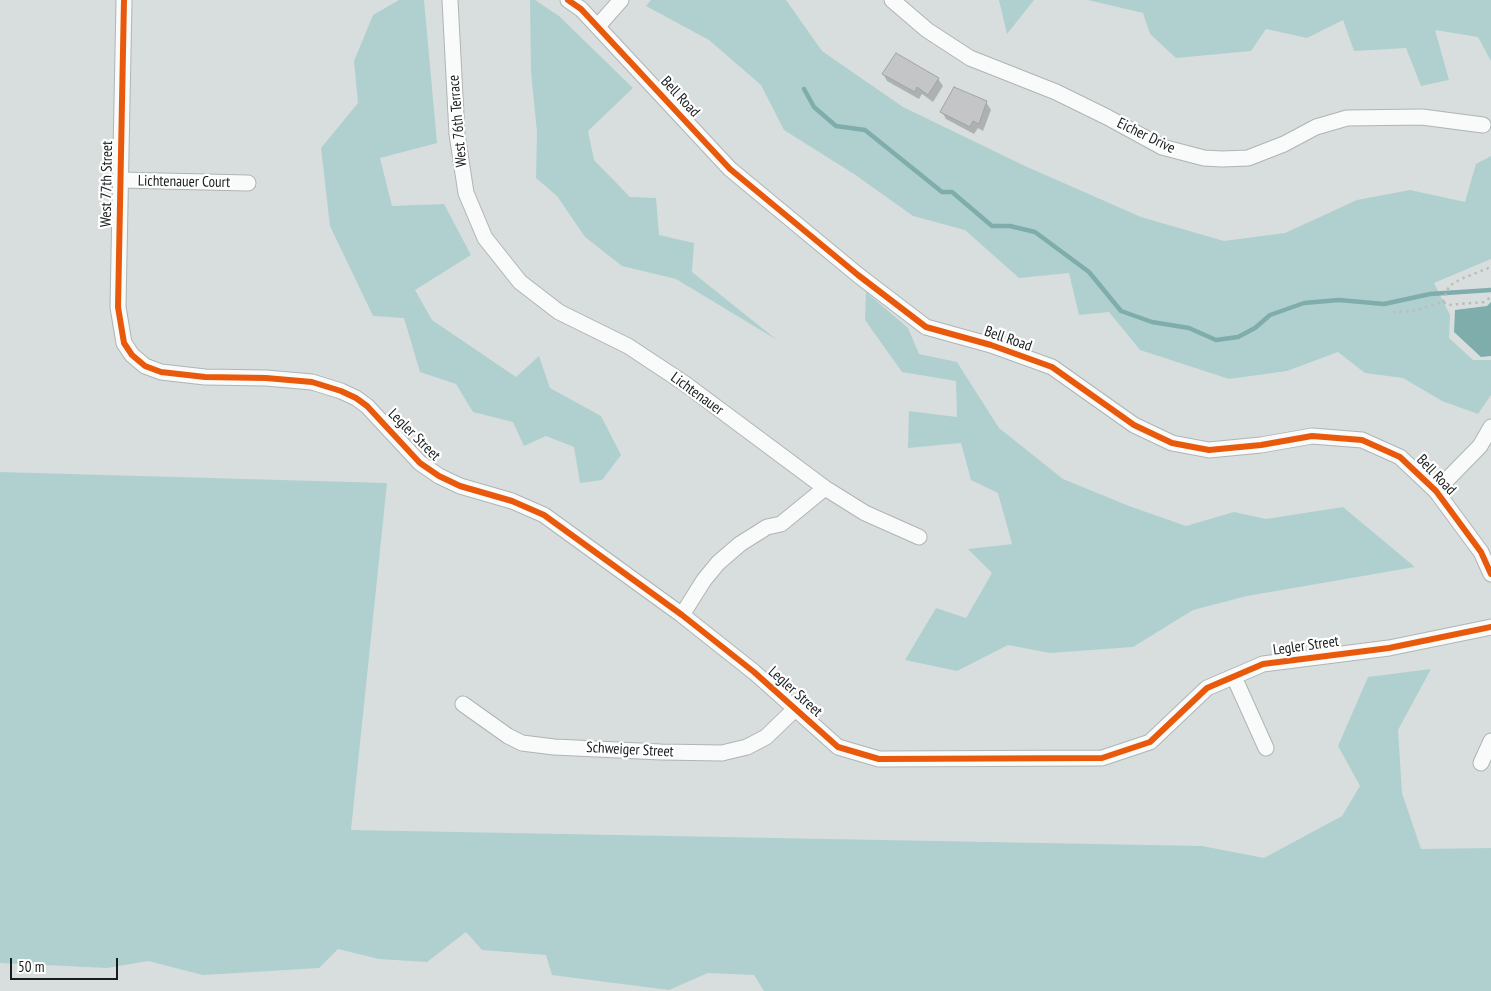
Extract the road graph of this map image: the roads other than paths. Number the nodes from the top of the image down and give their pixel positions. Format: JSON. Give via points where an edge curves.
{"nodes":[{"id":1,"x":124,"y":0,"type":"edge"},
{"id":2,"x":450,"y":0,"type":"edge"},
{"id":3,"x":568,"y":0,"type":"edge"},
{"id":4,"x":621,"y":0,"type":"edge"},
{"id":5,"x":892,"y":0,"type":"edge"},
{"id":6,"x":598,"y":26,"type":"junction"},
{"id":7,"x":1483,"y":125,"type":"dead end"},
{"id":8,"x":120,"y":180,"type":"junction"},
{"id":9,"x":248,"y":183,"type":"dead end"},
{"id":10,"x":485,"y":238,"type":"joint"},
{"id":11,"x":140,"y":361,"type":"joint"},
{"id":12,"x":1491,"y":427,"type":"edge"},
{"id":13,"x":825,"y":488,"type":"junction"},
{"id":14,"x":1436,"y":491,"type":"junction"},
{"id":15,"x":919,"y":537,"type":"dead end"},
{"id":16,"x":1491,"y":574,"type":"edge"},
{"id":17,"x":682,"y":615,"type":"junction"},
{"id":18,"x":1491,"y":627,"type":"edge"},
{"id":19,"x":1234,"y":676,"type":"junction"},
{"id":20,"x":463,"y":704,"type":"dead end"},
{"id":21,"x":795,"y":709,"type":"junction"},
{"id":22,"x":1491,"y":741,"type":"edge"},
{"id":23,"x":1266,"y":748,"type":"dead end"},
{"id":24,"x":1481,"y":763,"type":"dead end"}],
"edges":[{"from":1,"to":8,"type":"street","name":"West 77th Street"},
{"from":2,"to":10,"type":"street","name":"West 76th Terrace","via":[[457,134],[466,193]]},
{"from":3,"to":6,"type":"street","name":"Bell Road"},
{"from":4,"to":6,"type":"street"},
{"from":5,"to":7,"type":"street","name":"Eicher Drive","via":[[927,30],[970,58],[1056,92],[1162,147],[1204,158],[1248,158],[1316,127],[1347,118],[1422,117]]},
{"from":6,"to":14,"type":"street","name":"Bell Road","via":[[730,170],[926,327],[991,344],[1052,368],[1134,425],[1172,443],[1209,450],[1312,436],[1362,440],[1400,457]]},
{"from":8,"to":9,"type":"street","name":"Lichtenauer Court"},
{"from":8,"to":11,"type":"street","name":"West 77th Street","via":[[118,307],[124,343]]},
{"from":10,"to":13,"type":"street","name":"Lichtenauer","via":[[520,282],[560,312],[628,346],[684,383]]},
{"from":11,"to":17,"type":"street","name":"Legler Street","via":[[161,372],[312,382],[341,391],[367,406],[420,463],[439,476],[544,515]]},
{"from":12,"to":14,"type":"street","via":[[1480,446]]},
{"from":13,"to":15,"type":"street","name":"Lichtenauer","via":[[864,513]]},
{"from":13,"to":17,"type":"street","via":[[781,524],[766,527],[718,563]]},
{"from":14,"to":16,"type":"street","name":"Bell Road","via":[[1468,532]]},
{"from":17,"to":21,"type":"street","name":"Legler Street"},
{"from":18,"to":19,"type":"street","name":"Legler Street","via":[[1389,648],[1263,664]]},
{"from":19,"to":21,"type":"street","name":"Legler Street","via":[[1207,688],[1150,742],[1102,758],[879,759],[838,747]]},
{"from":19,"to":23,"type":"street"},
{"from":20,"to":21,"type":"street","name":"Schweiger Street","via":[[522,743],[722,753],[747,747],[766,737]]},
{"from":22,"to":24,"type":"street"}]}
